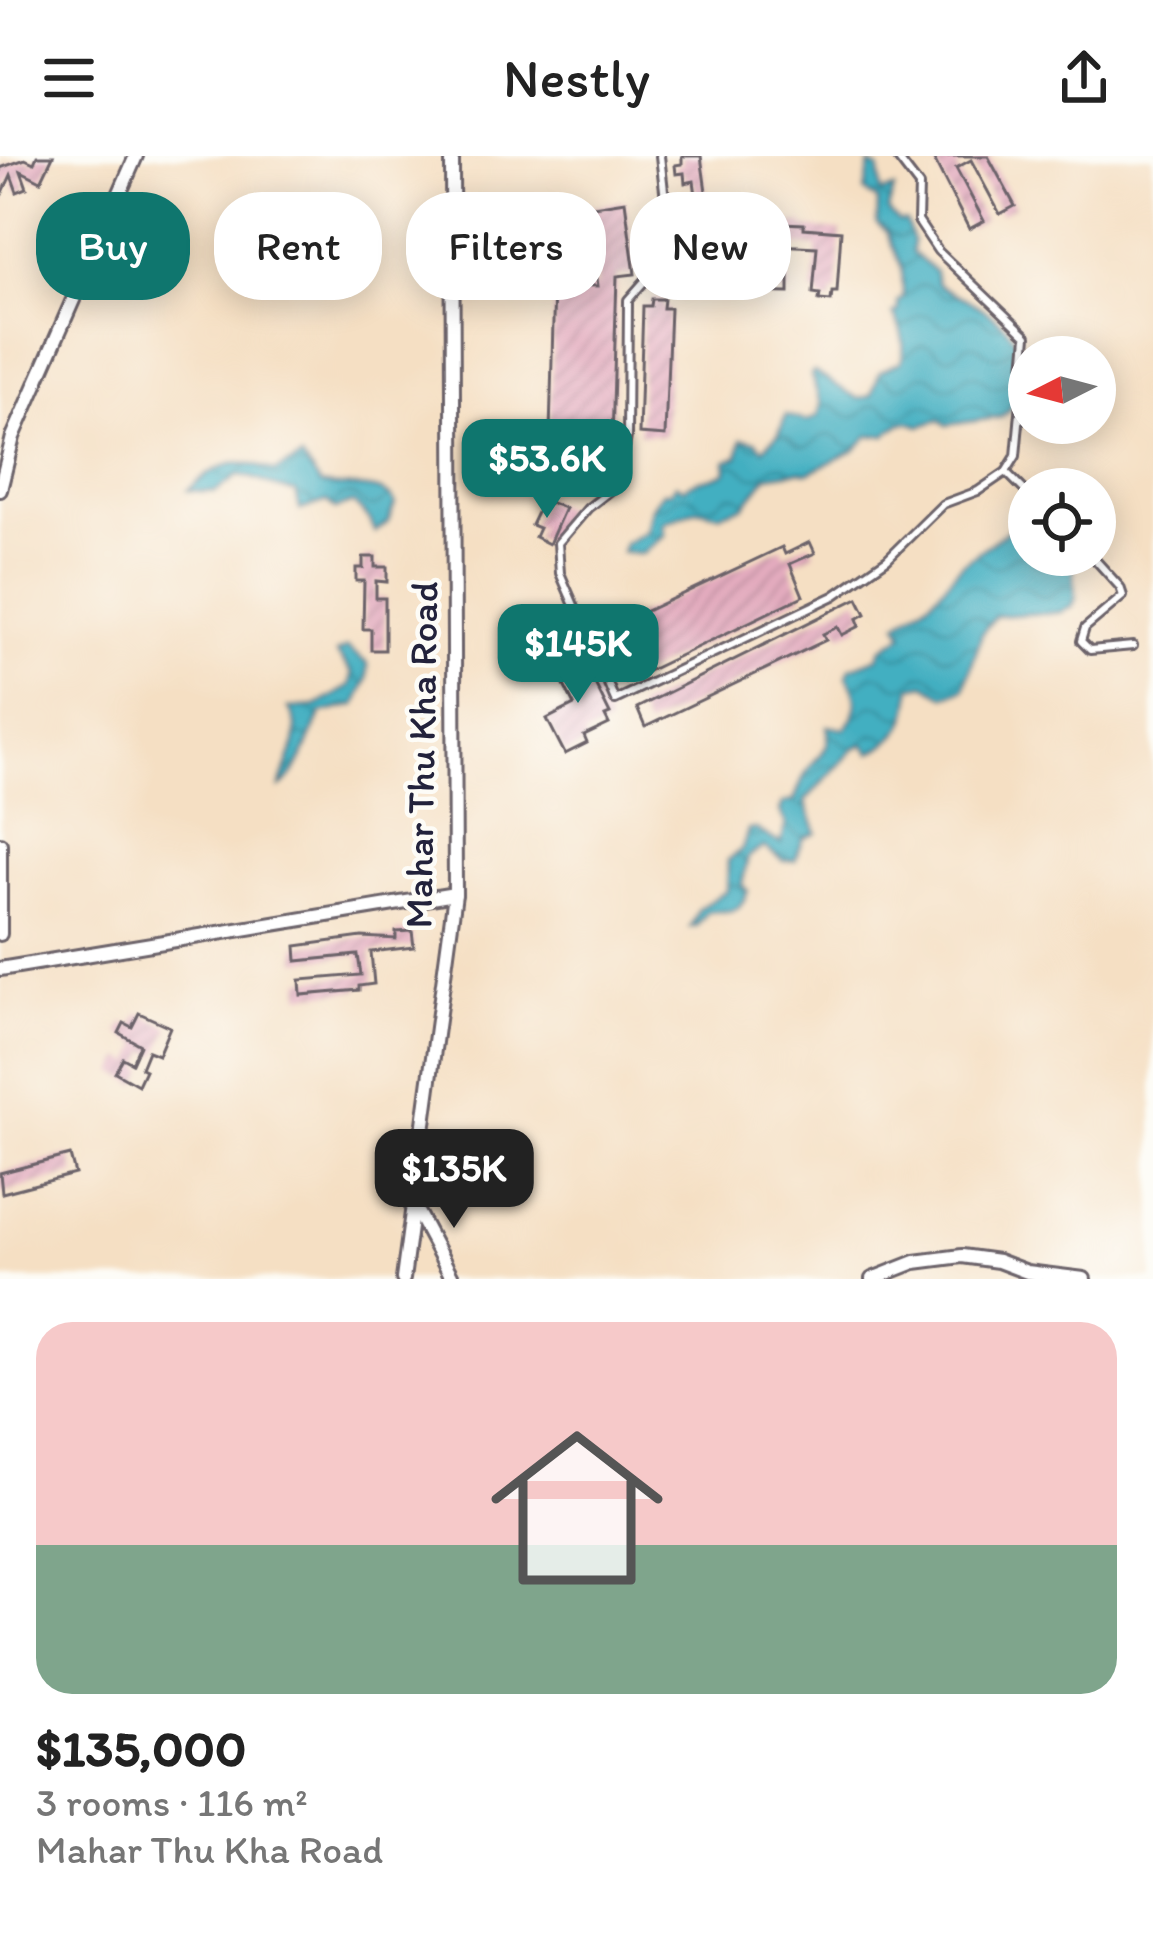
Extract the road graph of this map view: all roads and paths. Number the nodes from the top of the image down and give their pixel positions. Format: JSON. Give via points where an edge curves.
{"nodes":[{"id":1,"x":452,"y":156,"type":"edge"},
{"id":2,"x":659,"y":156,"type":"edge"},
{"id":3,"x":896,"y":156,"type":"edge"},
{"id":4,"x":132,"y":157,"type":"edge"},
{"id":5,"x":1006,"y":472,"type":"joint"},
{"id":6,"x":0,"y":490,"type":"edge"},
{"id":7,"x":1111,"y":576,"type":"edge"},
{"id":8,"x":1133,"y":646,"type":"dead end"},
{"id":9,"x":0,"y":844,"type":"edge"},
{"id":10,"x":455,"y":894,"type":"junction"},
{"id":11,"x":0,"y":934,"type":"edge"},
{"id":12,"x":0,"y":969,"type":"edge"},
{"id":13,"x":414,"y":1206,"type":"junction"},
{"id":14,"x":403,"y":1279,"type":"edge"},
{"id":15,"x":453,"y":1279,"type":"edge"},
{"id":16,"x":872,"y":1279,"type":"edge"},
{"id":17,"x":1084,"y":1279,"type":"edge"}],
"edges":[{"from":1,"to":10,"type":"street","name":"Mahar Thu Kha Road"},
{"from":2,"to":5,"type":"lane","via":[[670,251],[628,300],[619,484],[558,543],[560,573],[615,700],[833,596],[887,559],[943,504]]},
{"from":3,"to":5,"type":"lane","via":[[919,186],[918,221],[938,251],[1027,336],[1016,455]]},
{"from":4,"to":6,"type":"street","via":[[13,436]]},
{"from":7,"to":8,"type":"lane","via":[[1124,596],[1085,628],[1082,641],[1090,650]]},
{"from":9,"to":11,"type":"street"},
{"from":10,"to":12,"type":"street"},
{"from":10,"to":13,"type":"street","name":"Mahar Thu Kha Road"},
{"from":13,"to":14,"type":"street","name":"Mahar Thu Kha Road"},
{"from":13,"to":15,"type":"street"},
{"from":16,"to":17,"type":"street","via":[[962,1256]]}]}
